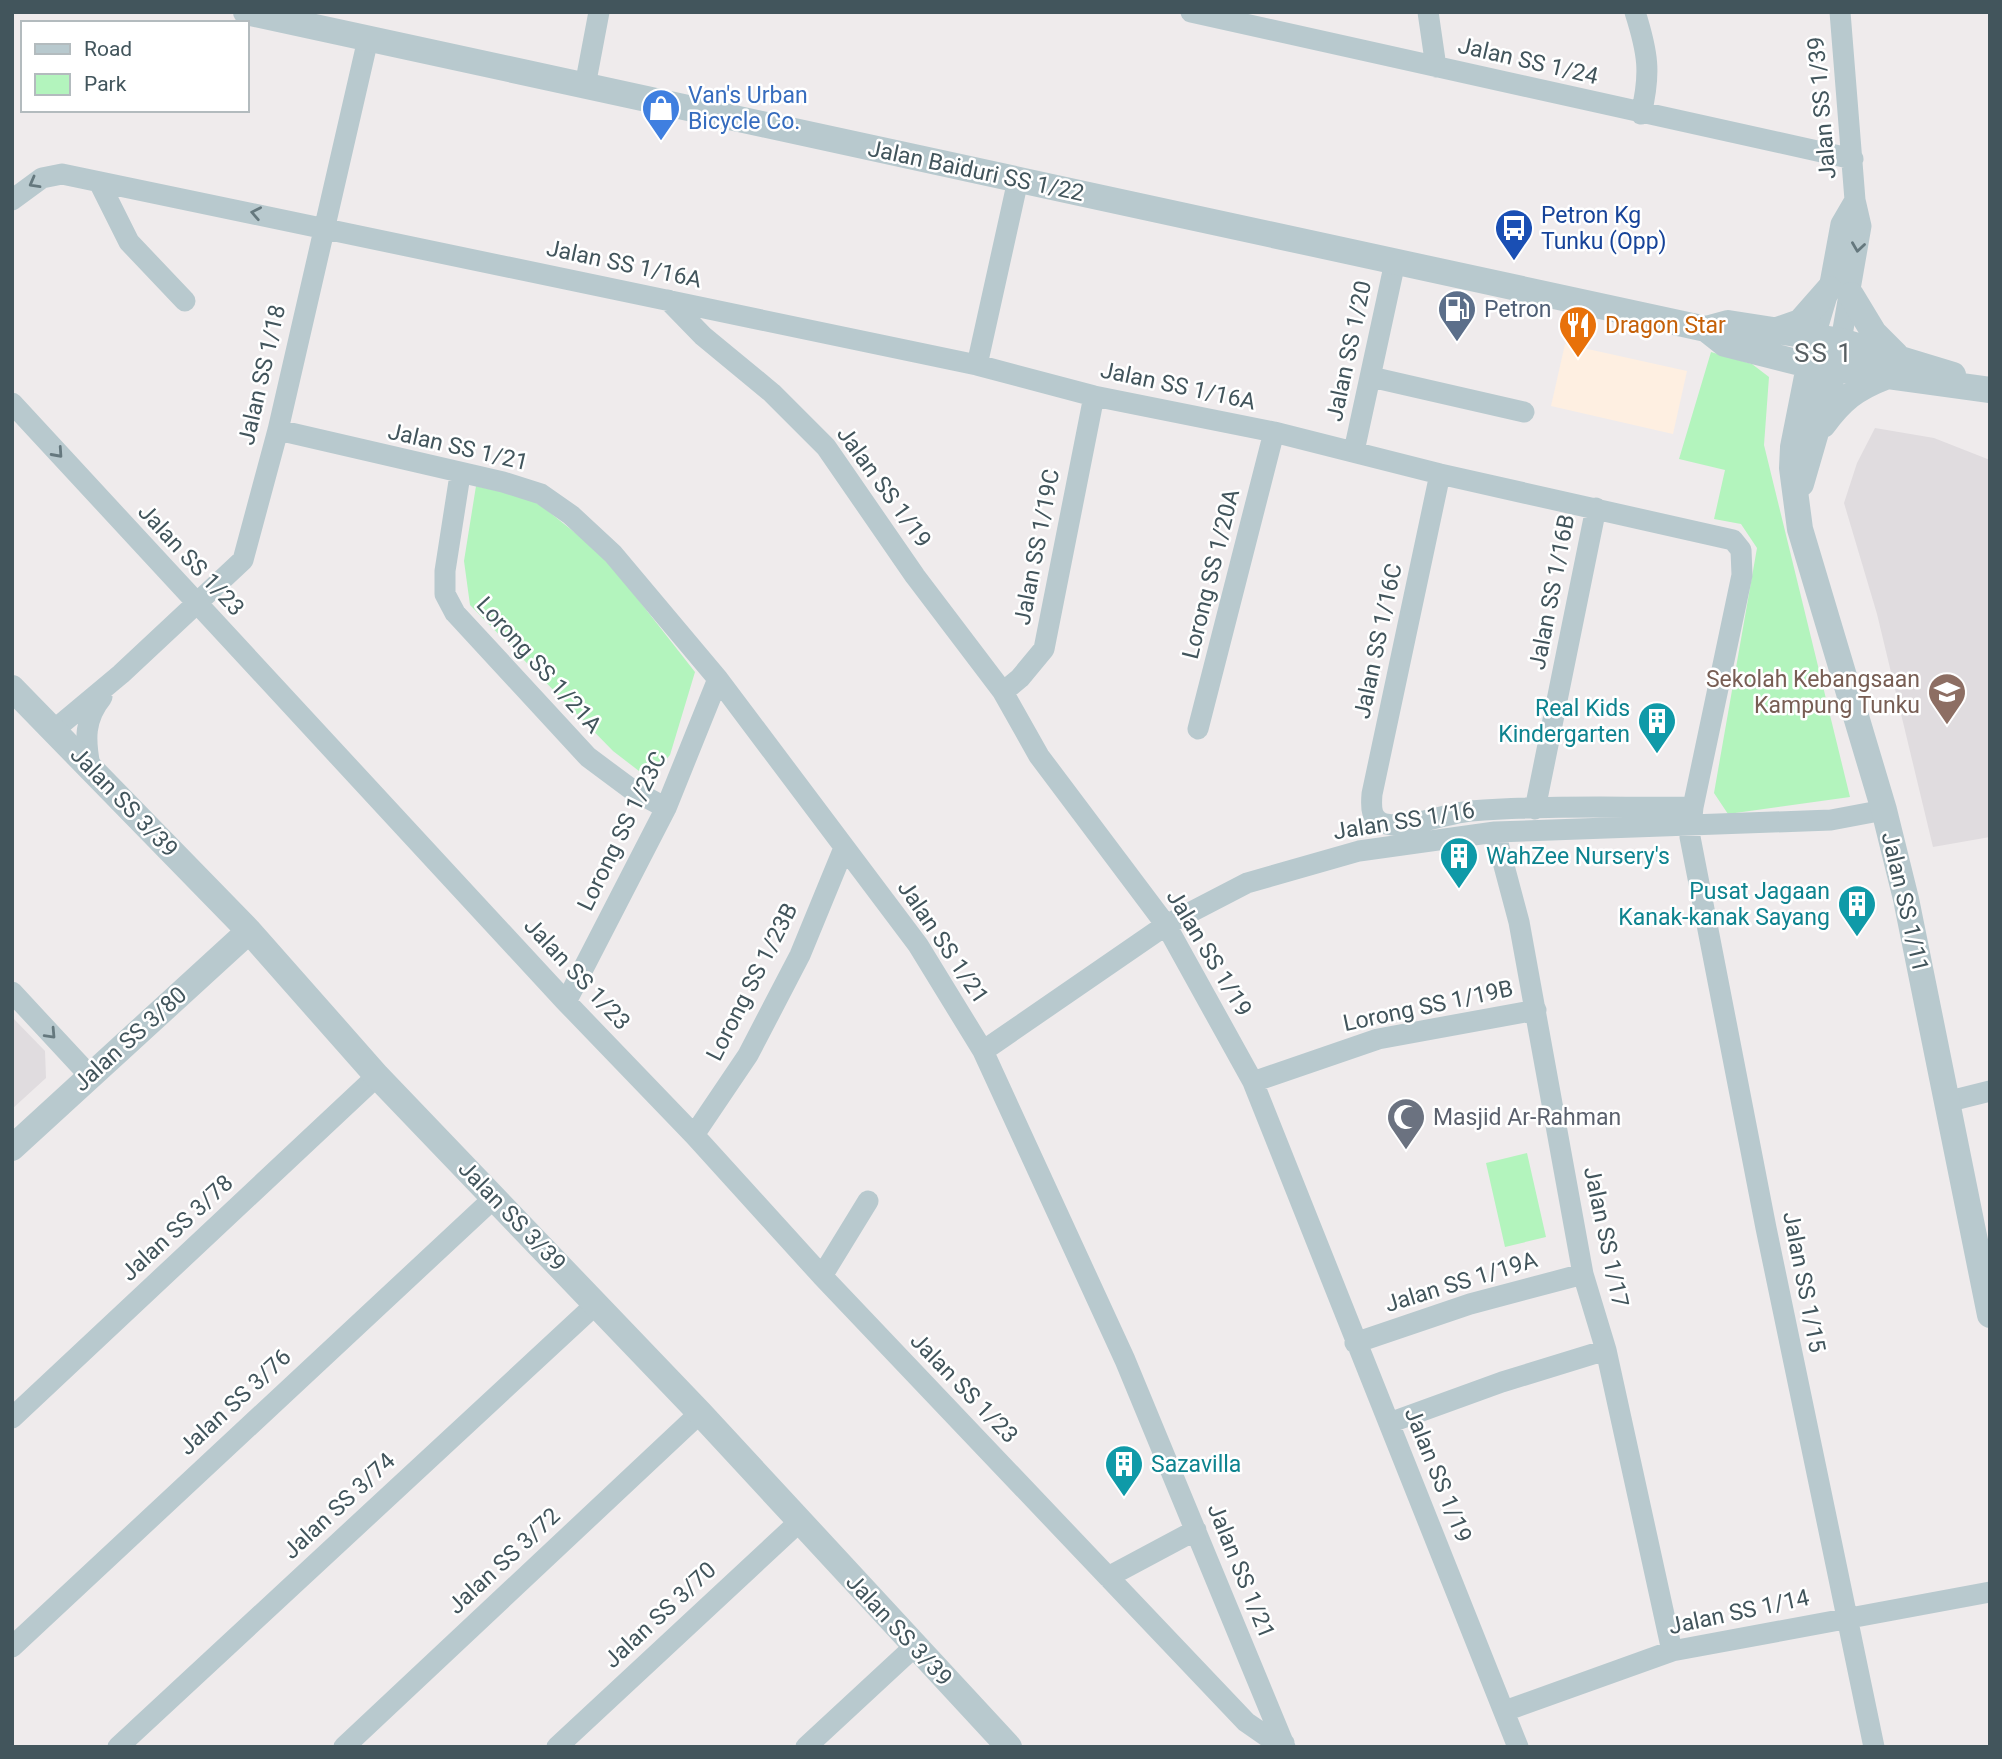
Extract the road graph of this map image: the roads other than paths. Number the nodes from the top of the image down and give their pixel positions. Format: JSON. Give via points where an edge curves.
{"nodes":[{"id":1,"x":246,"y":12,"type":"edge"},
{"id":2,"x":599,"y":12,"type":"edge"},
{"id":3,"x":1191,"y":12,"type":"edge"},
{"id":4,"x":1428,"y":12,"type":"edge"},
{"id":5,"x":1635,"y":12,"type":"edge"},
{"id":6,"x":1840,"y":12,"type":"edge"},
{"id":7,"x":368,"y":39,"type":"junction"},
{"id":8,"x":1436,"y":67,"type":"junction"},
{"id":9,"x":584,"y":86,"type":"junction"},
{"id":10,"x":1641,"y":114,"type":"junction"},
{"id":11,"x":1853,"y":159,"type":"junction"},
{"id":12,"x":1018,"y":180,"type":"junction"},
{"id":13,"x":99,"y":182,"type":"junction"},
{"id":14,"x":12,"y":200,"type":"edge"},
{"id":15,"x":323,"y":226,"type":"junction"},
{"id":16,"x":1395,"y":262,"type":"junction"},
{"id":17,"x":1840,"y":292,"type":"junction"},
{"id":18,"x":668,"y":300,"type":"junction"},
{"id":19,"x":185,"y":301,"type":"dead end"},
{"id":20,"x":1706,"y":329,"type":"junction"},
{"id":21,"x":1777,"y":330,"type":"junction"},
{"id":22,"x":1815,"y":336,"type":"junction"},
{"id":23,"x":1842,"y":341,"type":"junction"},
{"id":24,"x":1766,"y":355,"type":"junction"},
{"id":25,"x":977,"y":365,"type":"junction"},
{"id":26,"x":1808,"y":366,"type":"junction"},
{"id":27,"x":1891,"y":366,"type":"junction"},
{"id":28,"x":1835,"y":370,"type":"junction"},
{"id":29,"x":1371,"y":377,"type":"junction"},
{"id":30,"x":1990,"y":390,"type":"edge"},
{"id":31,"x":1094,"y":396,"type":"junction"},
{"id":32,"x":12,"y":403,"type":"edge"},
{"id":33,"x":1524,"y":412,"type":"dead end"},
{"id":34,"x":278,"y":430,"type":"junction"},
{"id":35,"x":1274,"y":432,"type":"junction"},
{"id":36,"x":1806,"y":433,"type":"junction"},
{"id":37,"x":1354,"y":452,"type":"junction"},
{"id":38,"x":1440,"y":474,"type":"junction"},
{"id":39,"x":460,"y":475,"type":"junction"},
{"id":40,"x":1596,"y":508,"type":"junction"},
{"id":41,"x":197,"y":606,"type":"junction"},
{"id":42,"x":121,"y":674,"type":"junction"},
{"id":43,"x":718,"y":679,"type":"junction"},
{"id":44,"x":12,"y":688,"type":"edge"},
{"id":45,"x":1003,"y":692,"type":"junction"},
{"id":46,"x":1198,"y":729,"type":"dead end"},
{"id":47,"x":54,"y":730,"type":"junction"},
{"id":48,"x":90,"y":766,"type":"junction"},
{"id":49,"x":666,"y":807,"type":"junction"},
{"id":50,"x":1535,"y":809,"type":"junction"},
{"id":51,"x":1884,"y":810,"type":"junction"},
{"id":52,"x":1692,"y":816,"type":"junction"},
{"id":53,"x":1376,"y":818,"type":"joint"},
{"id":54,"x":1495,"y":832,"type":"junction"},
{"id":55,"x":844,"y":848,"type":"junction"},
{"id":56,"x":1166,"y":925,"type":"junction"},
{"id":57,"x":249,"y":931,"type":"junction"},
{"id":58,"x":12,"y":992,"type":"edge"},
{"id":59,"x":566,"y":1002,"type":"junction"},
{"id":60,"x":1536,"y":1010,"type":"junction"},
{"id":61,"x":984,"y":1051,"type":"junction"},
{"id":62,"x":90,"y":1076,"type":"junction"},
{"id":63,"x":377,"y":1076,"type":"junction"},
{"id":64,"x":1253,"y":1082,"type":"junction"},
{"id":65,"x":1990,"y":1091,"type":"edge"},
{"id":66,"x":1946,"y":1102,"type":"junction"},
{"id":67,"x":694,"y":1135,"type":"junction"},
{"id":68,"x":12,"y":1148,"type":"edge"},
{"id":69,"x":495,"y":1197,"type":"junction"},
{"id":70,"x":868,"y":1201,"type":"dead end"},
{"id":71,"x":1583,"y":1274,"type":"junction"},
{"id":72,"x":822,"y":1276,"type":"junction"},
{"id":73,"x":596,"y":1304,"type":"junction"},
{"id":74,"x":1990,"y":1315,"type":"edge"},
{"id":75,"x":1355,"y":1343,"type":"junction"},
{"id":76,"x":1606,"y":1350,"type":"junction"},
{"id":77,"x":700,"y":1413,"type":"junction"},
{"id":78,"x":12,"y":1418,"type":"edge"},
{"id":79,"x":1389,"y":1423,"type":"junction"},
{"id":80,"x":799,"y":1522,"type":"junction"},
{"id":81,"x":1196,"y":1530,"type":"junction"},
{"id":82,"x":1108,"y":1577,"type":"junction"},
{"id":83,"x":1990,"y":1592,"type":"edge"},
{"id":84,"x":1846,"y":1618,"type":"junction"},
{"id":85,"x":12,"y":1647,"type":"edge"},
{"id":86,"x":914,"y":1647,"type":"junction"},
{"id":87,"x":1672,"y":1651,"type":"junction"},
{"id":88,"x":1506,"y":1711,"type":"junction"},
{"id":89,"x":1285,"y":1745,"type":"edge"},
{"id":90,"x":118,"y":1747,"type":"edge"},
{"id":91,"x":344,"y":1747,"type":"edge"},
{"id":92,"x":557,"y":1747,"type":"edge"},
{"id":93,"x":806,"y":1747,"type":"edge"},
{"id":94,"x":1009,"y":1747,"type":"edge"},
{"id":95,"x":1518,"y":1747,"type":"edge"},
{"id":96,"x":1874,"y":1747,"type":"edge"}],
"edges":[{"from":1,"to":7,"type":"street","name":"Jalan Baiduri SS 1/22"},
{"from":2,"to":9,"type":"street"},
{"from":3,"to":8,"type":"street","name":"Jalan SS 1/24"},
{"from":4,"to":8,"type":"street"},
{"from":5,"to":10,"type":"street","via":[[1647,50]]},
{"from":6,"to":11,"type":"street","name":"Jalan SS 1/39"},
{"from":7,"to":9,"type":"street","name":"Jalan Baiduri SS 1/22"},
{"from":7,"to":15,"type":"street","name":"Jalan SS 1/18"},
{"from":8,"to":10,"type":"street","name":"Jalan SS 1/24"},
{"from":9,"to":12,"type":"street","name":"Jalan Baiduri SS 1/22"},
{"from":10,"to":11,"type":"street","name":"Jalan SS 1/24"},
{"from":11,"to":17,"type":"street","name":"Jalan SS 1/39","via":[[1855,200],[1841,223]]},
{"from":12,"to":16,"type":"street","name":"Jalan Baiduri SS 1/22"},
{"from":12,"to":25,"type":"street"},
{"from":13,"to":14,"type":"street","one_way":true,"via":[[62,174],[43,178]]},
{"from":15,"to":13,"type":"street","one_way":true},
{"from":13,"to":19,"type":"street","via":[[129,242]]},
{"from":15,"to":18,"type":"street","name":"Jalan SS 1/16A"},
{"from":15,"to":34,"type":"street","name":"Jalan SS 1/18"},
{"from":16,"to":20,"type":"street","name":"Jalan Baiduri SS 1/22"},
{"from":16,"to":29,"type":"street","name":"Jalan SS 1/20"},
{"from":17,"to":21,"type":"street","via":[[1800,322]]},
{"from":17,"to":22,"type":"street","name":"Jalan SS 1/39"},
{"from":17,"to":23,"type":"street","name":"Jalan SS 1/39"},
{"from":17,"to":27,"type":"street","via":[[1874,333]]},
{"from":18,"to":25,"type":"street","name":"Jalan SS 1/16A"},
{"from":18,"to":45,"type":"street","name":"Jalan SS 1/19","via":[[826,447]]},
{"from":20,"to":21,"type":"street","via":[[1728,323]]},
{"from":20,"to":24,"type":"street","via":[[1725,344]]},
{"from":21,"to":22,"type":"street"},
{"from":22,"to":23,"type":"street"},
{"from":22,"to":26,"type":"street","name":"Jalan SS 1/11"},
{"from":23,"to":27,"type":"street"},
{"from":23,"to":28,"type":"street","name":"Jalan SS 1/11"},
{"from":24,"to":26,"type":"street"},
{"from":24,"to":36,"type":"street","via":[[1785,375]]},
{"from":25,"to":31,"type":"street","name":"Jalan SS 1/16A"},
{"from":26,"to":28,"type":"street"},
{"from":26,"to":36,"type":"street","name":"Jalan SS 1/11"},
{"from":27,"to":28,"type":"street"},
{"from":27,"to":30,"type":"street"},
{"from":27,"to":36,"type":"street","via":[[1840,401]]},
{"from":28,"to":36,"type":"street","name":"Jalan SS 1/11"},
{"from":29,"to":33,"type":"street"},
{"from":29,"to":37,"type":"street","name":"Jalan SS 1/20"},
{"from":31,"to":35,"type":"street","name":"Jalan SS 1/16A"},
{"from":31,"to":45,"type":"street","name":"Jalan SS 1/19C","via":[[1044,649]]},
{"from":32,"to":41,"type":"street","name":"Jalan SS 1/23","one_way":true},
{"from":34,"to":39,"type":"street","name":"Jalan SS 1/21"},
{"from":34,"to":41,"type":"street","name":"Jalan SS 1/18","via":[[243,560]]},
{"from":35,"to":37,"type":"street","name":"Jalan SS 1/16A"},
{"from":35,"to":46,"type":"street","name":"Lorong SS 1/20A"},
{"from":36,"to":51,"type":"street","name":"Jalan SS 1/11","via":[[1792,468],[1800,529]]},
{"from":37,"to":38,"type":"street","name":"Jalan SS 1/16A"},
{"from":38,"to":40,"type":"street","name":"Jalan SS 1/16A"},
{"from":38,"to":53,"type":"street","name":"Jalan SS 1/16C","via":[[1372,794]]},
{"from":39,"to":43,"type":"street","name":"Jalan SS 1/21","via":[[541,494],[571,515],[613,554]]},
{"from":39,"to":49,"type":"street","name":"Lorong SS 1/21A","via":[[445,571],[445,594],[455,613],[588,757],[631,789]]},
{"from":40,"to":50,"type":"street","name":"Jalan SS 1/16B"},
{"from":40,"to":52,"type":"street","name":"Jalan SS 1/16A","via":[[1720,536],[1733,540],[1741,550],[1742,575]]},
{"from":41,"to":42,"type":"street","name":"Jalan SS 1/18"},
{"from":41,"to":59,"type":"street","name":"Jalan SS 1/23"},
{"from":42,"to":47,"type":"street","name":"Jalan SS 1/18"},
{"from":42,"to":48,"type":"street","name":"Jalan SS 1/18","via":[[95,706],[88,723],[85,741]]},
{"from":43,"to":49,"type":"street","name":"Lorong SS 1/23C"},
{"from":43,"to":55,"type":"street","name":"Jalan SS 1/21"},
{"from":44,"to":47,"type":"street","name":"Jalan SS 3/39"},
{"from":45,"to":56,"type":"street","name":"Jalan SS 1/19","via":[[1040,756]]},
{"from":47,"to":48,"type":"street","name":"Jalan SS 3/39"},
{"from":48,"to":57,"type":"street","name":"Jalan SS 3/39"},
{"from":49,"to":59,"type":"street","name":"Lorong SS 1/23C"},
{"from":50,"to":52,"type":"street","name":"Jalan SS 1/16"},
{"from":50,"to":53,"type":"street","name":"Jalan SS 1/16","via":[[1470,811],[1399,824],[1385,824]]},
{"from":51,"to":52,"type":"street","name":"Jalan SS 1/16","via":[[1831,820]]},
{"from":51,"to":66,"type":"street","name":"Jalan SS 1/11","via":[[1933,1023]]},
{"from":52,"to":54,"type":"street","name":"Jalan SS 1/16"},
{"from":52,"to":84,"type":"street","name":"Jalan SS 1/15","via":[[1690,837]]},
{"from":54,"to":56,"type":"street","name":"Jalan SS 1/16","via":[[1359,851],[1247,883]]},
{"from":54,"to":60,"type":"street","name":"Jalan SS 1/17"},
{"from":55,"to":61,"type":"street","name":"Jalan SS 1/21","via":[[918,945]]},
{"from":55,"to":67,"type":"street","name":"Lorong SS 1/23B","via":[[800,955],[754,1044]]},
{"from":56,"to":61,"type":"street","name":"Jalan SS 1/16"},
{"from":56,"to":64,"type":"street","name":"Jalan SS 1/19"},
{"from":57,"to":62,"type":"street","name":"Jalan SS 3/80"},
{"from":57,"to":63,"type":"street","name":"Jalan SS 3/39"},
{"from":58,"to":62,"type":"street","one_way":true},
{"from":59,"to":67,"type":"street","name":"Jalan SS 1/23"},
{"from":60,"to":64,"type":"street","name":"Lorong SS 1/19B","via":[[1378,1039]]},
{"from":60,"to":71,"type":"street","name":"Jalan SS 1/17"},
{"from":61,"to":81,"type":"street","name":"Jalan SS 1/21","via":[[1125,1360]]},
{"from":62,"to":68,"type":"street","name":"Jalan SS 3/80"},
{"from":63,"to":69,"type":"street","name":"Jalan SS 3/39"},
{"from":63,"to":78,"type":"street","name":"Jalan SS 3/78"},
{"from":64,"to":75,"type":"street","name":"Jalan SS 1/19"},
{"from":65,"to":66,"type":"street"},
{"from":66,"to":74,"type":"street","name":"Jalan SS 1/11"},
{"from":67,"to":72,"type":"street","name":"Jalan SS 1/23"},
{"from":69,"to":73,"type":"street","name":"Jalan SS 3/39"},
{"from":69,"to":85,"type":"street","name":"Jalan SS 3/76"},
{"from":70,"to":72,"type":"street"},
{"from":71,"to":75,"type":"street","name":"Jalan SS 1/19A","via":[[1470,1304]]},
{"from":71,"to":76,"type":"street","name":"Jalan SS 1/17"},
{"from":72,"to":82,"type":"street","name":"Jalan SS 1/23"},
{"from":73,"to":77,"type":"street","name":"Jalan SS 3/39"},
{"from":73,"to":90,"type":"street","name":"Jalan SS 3/74"},
{"from":75,"to":79,"type":"street","name":"Jalan SS 1/19"},
{"from":76,"to":79,"type":"street"},
{"from":76,"to":87,"type":"street","name":"Jalan SS 1/17"},
{"from":77,"to":80,"type":"street","name":"Jalan SS 3/39"},
{"from":77,"to":91,"type":"street","name":"Jalan SS 3/72"},
{"from":79,"to":88,"type":"street","name":"Jalan SS 1/19"},
{"from":80,"to":86,"type":"street","name":"Jalan SS 3/39"},
{"from":80,"to":92,"type":"street","name":"Jalan SS 3/70"},
{"from":81,"to":82,"type":"street"},
{"from":81,"to":89,"type":"street","name":"Jalan SS 1/21"},
{"from":82,"to":89,"type":"street","name":"Jalan SS 1/23","via":[[1247,1723]]},
{"from":83,"to":84,"type":"street","name":"Jalan SS 1/14"},
{"from":84,"to":87,"type":"street","name":"Jalan SS 1/14"},
{"from":84,"to":96,"type":"street","name":"Jalan SS 1/15"},
{"from":86,"to":93,"type":"street"},
{"from":86,"to":94,"type":"street","name":"Jalan SS 3/39"},
{"from":87,"to":88,"type":"street","name":"Jalan SS 1/14"},
{"from":88,"to":95,"type":"street","name":"Jalan SS 1/19"}]}
